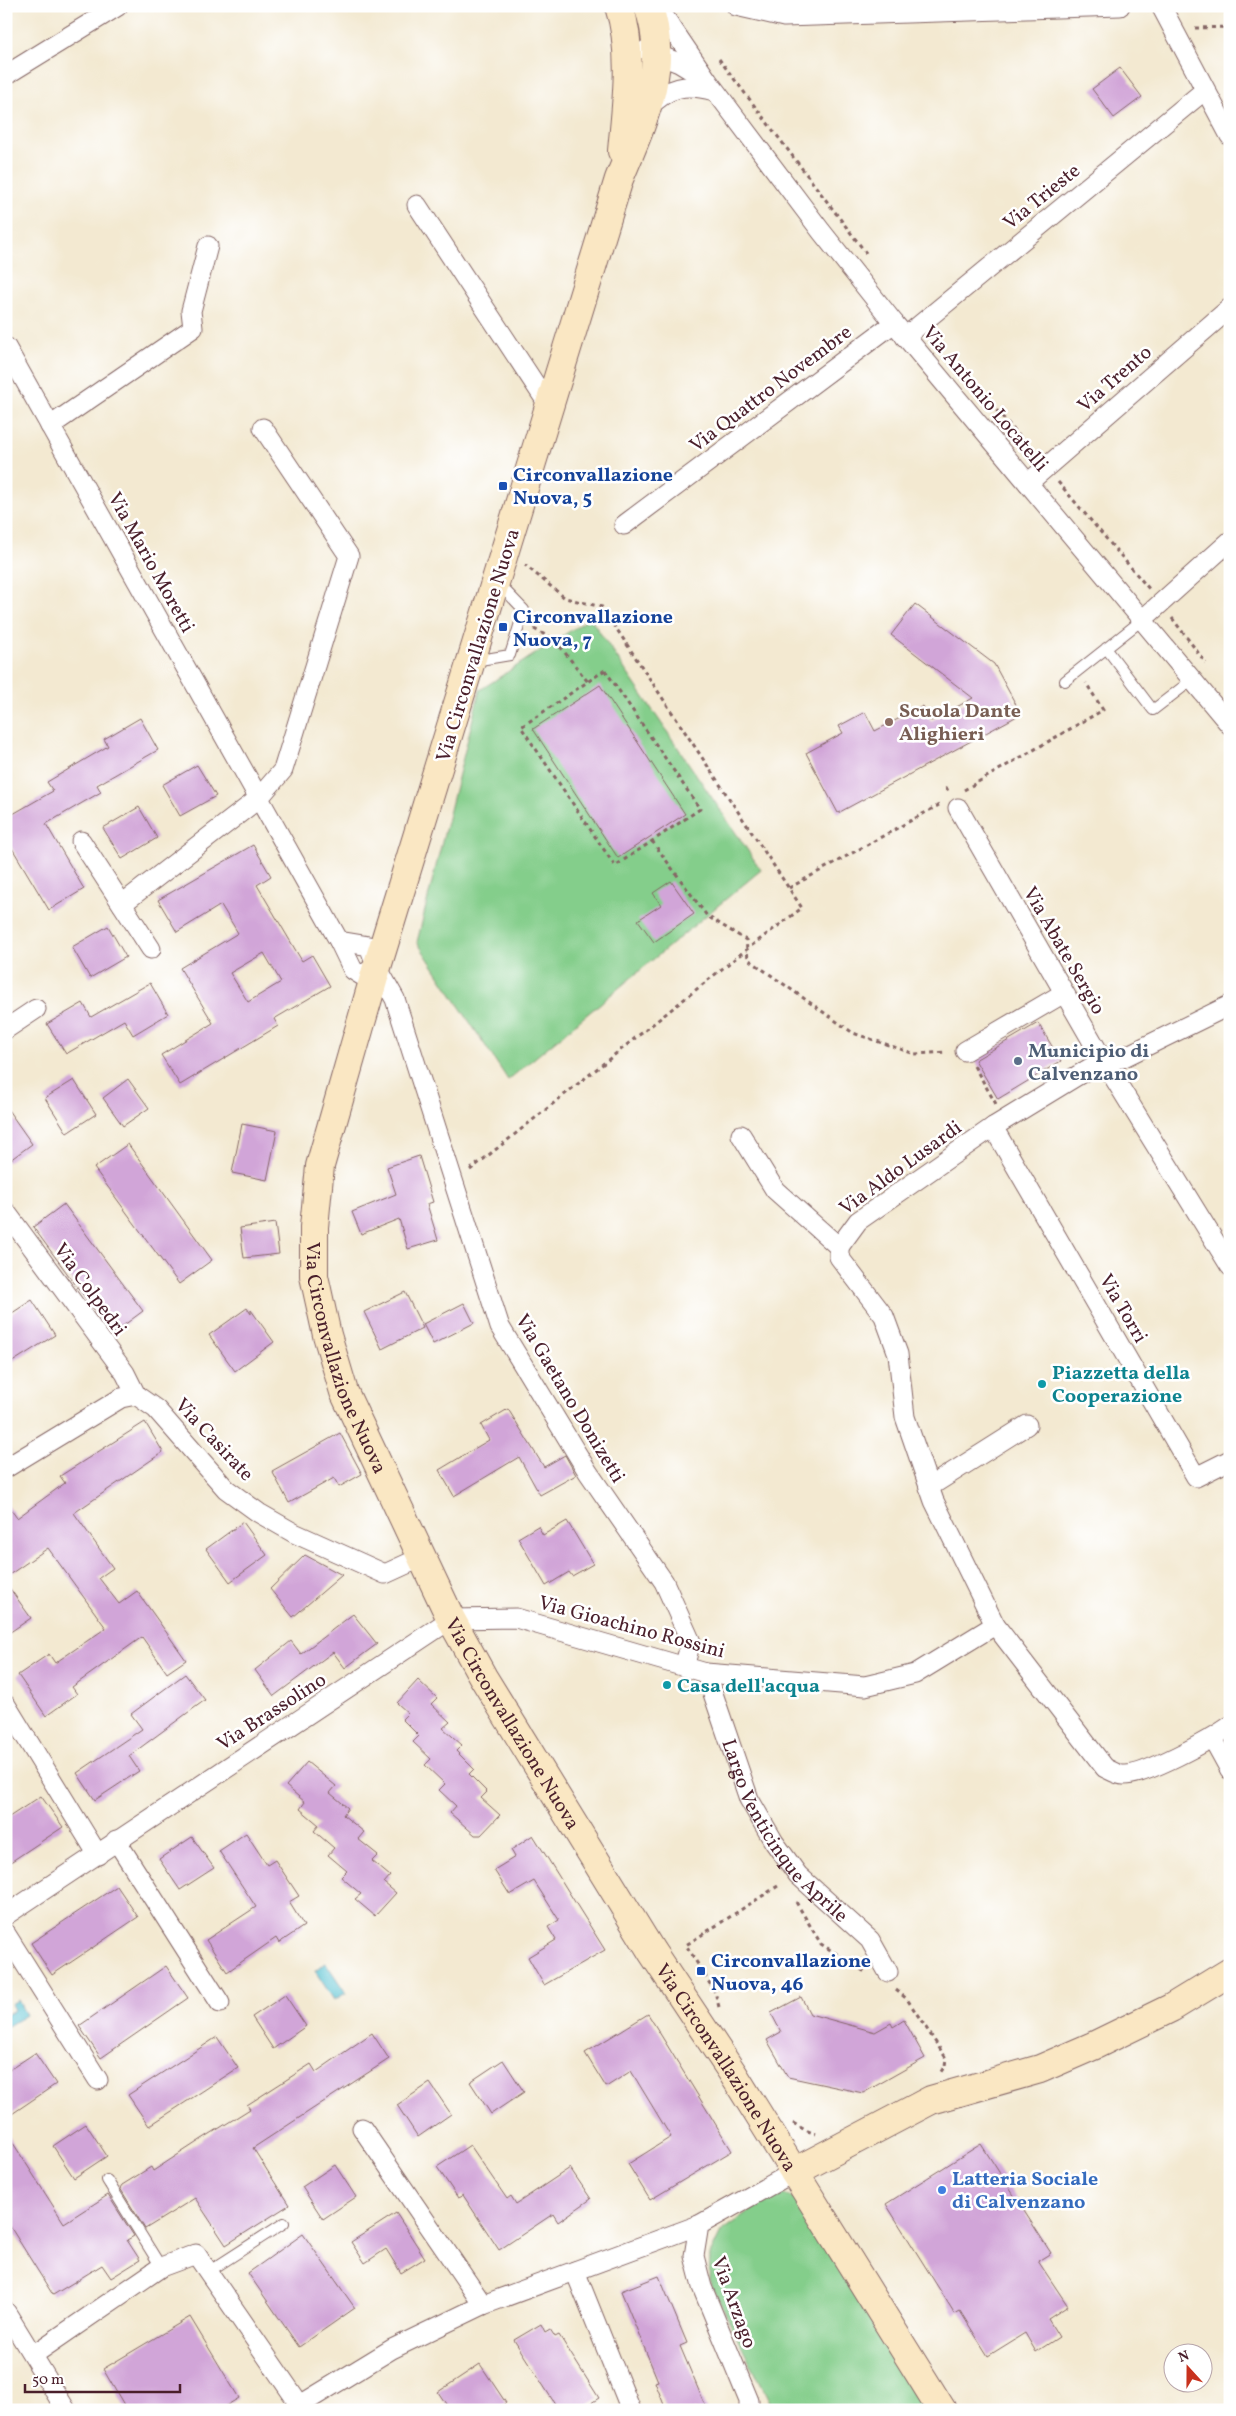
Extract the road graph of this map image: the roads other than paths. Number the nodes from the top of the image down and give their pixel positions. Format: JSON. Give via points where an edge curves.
{"nodes":[{"id":1,"x":118,"y":6,"type":"edge"},
{"id":2,"x":736,"y":6,"type":"edge"},
{"id":3,"x":1120,"y":6,"type":"edge"},
{"id":4,"x":1161,"y":6,"type":"edge"},
{"id":5,"x":620,"y":8,"type":"edge"},
{"id":6,"x":655,"y":9,"type":"edge"},
{"id":7,"x":625,"y":40,"type":"junction"},
{"id":8,"x":655,"y":54,"type":"junction"},
{"id":9,"x":6,"y":75,"type":"edge"},
{"id":10,"x":712,"y":86,"type":"junction"},
{"id":11,"x":1205,"y":90,"type":"junction"},
{"id":12,"x":648,"y":108,"type":"junction"},
{"id":13,"x":1230,"y":136,"type":"edge"},
{"id":14,"x":619,"y":179,"type":"junction"},
{"id":15,"x":417,"y":205,"type":"dead end"},
{"id":16,"x":208,"y":246,"type":"dead end"},
{"id":17,"x":1230,"y":308,"type":"edge"},
{"id":18,"x":900,"y":330,"type":"junction"},
{"id":19,"x":6,"y":347,"type":"edge"},
{"id":20,"x":550,"y":407,"type":"junction"},
{"id":21,"x":50,"y":426,"type":"junction"},
{"id":22,"x":263,"y":428,"type":"dead end"},
{"id":23,"x":1028,"y":483,"type":"junction"},
{"id":24,"x":624,"y":526,"type":"dead end"},
{"id":25,"x":1230,"y":541,"type":"edge"},
{"id":26,"x":501,"y":569,"type":"junction"},
{"id":27,"x":1142,"y":620,"type":"junction"},
{"id":28,"x":1106,"y":648,"type":"junction"},
{"id":29,"x":473,"y":661,"type":"junction"},
{"id":30,"x":1192,"y":680,"type":"junction"},
{"id":31,"x":1065,"y":681,"type":"dead end"},
{"id":32,"x":1230,"y":725,"type":"edge"},
{"id":33,"x":258,"y":799,"type":"junction"},
{"id":34,"x":954,"y":801,"type":"road end"},
{"id":35,"x":81,"y":841,"type":"dead end"},
{"id":36,"x":122,"y":904,"type":"junction"},
{"id":37,"x":151,"y":949,"type":"dead end"},
{"id":38,"x":377,"y":967,"type":"junction"},
{"id":39,"x":1064,"y":993,"type":"junction"},
{"id":40,"x":1230,"y":1005,"type":"edge"},
{"id":41,"x":36,"y":1009,"type":"dead end"},
{"id":42,"x":6,"y":1030,"type":"edge"},
{"id":43,"x":965,"y":1051,"type":"road end"},
{"id":44,"x":1103,"y":1060,"type":"junction"},
{"id":45,"x":999,"y":1124,"type":"junction"},
{"id":46,"x":741,"y":1135,"type":"dead end"},
{"id":47,"x":6,"y":1212,"type":"edge"},
{"id":48,"x":839,"y":1247,"type":"junction"},
{"id":49,"x":1230,"y":1266,"type":"edge"},
{"id":50,"x":136,"y":1394,"type":"junction"},
{"id":51,"x":1027,"y":1425,"type":"dead end"},
{"id":52,"x":1230,"y":1460,"type":"edge"},
{"id":53,"x":6,"y":1468,"type":"edge"},
{"id":54,"x":929,"y":1488,"type":"junction"},
{"id":55,"x":422,"y":1557,"type":"junction"},
{"id":56,"x":451,"y":1619,"type":"junction"},
{"id":57,"x":995,"y":1625,"type":"junction"},
{"id":58,"x":684,"y":1667,"type":"junction"},
{"id":59,"x":706,"y":1674,"type":"junction"},
{"id":60,"x":6,"y":1705,"type":"edge"},
{"id":61,"x":1230,"y":1726,"type":"edge"},
{"id":62,"x":1212,"y":1739,"type":"junction"},
{"id":63,"x":1230,"y":1770,"type":"edge"},
{"id":64,"x":116,"y":1840,"type":"junction"},
{"id":65,"x":98,"y":1855,"type":"junction"},
{"id":66,"x":6,"y":1915,"type":"edge"},
{"id":67,"x":6,"y":1934,"type":"edge"},
{"id":68,"x":1230,"y":1972,"type":"edge"},
{"id":69,"x":891,"y":1980,"type":"road end"},
{"id":70,"x":220,"y":2003,"type":"dead end"},
{"id":71,"x":98,"y":2080,"type":"dead end"},
{"id":72,"x":362,"y":2128,"type":"dead end"},
{"id":73,"x":794,"y":2172,"type":"junction"},
{"id":74,"x":107,"y":2180,"type":"dead end"},
{"id":75,"x":284,"y":2223,"type":"dead end"},
{"id":76,"x":699,"y":2225,"type":"junction"},
{"id":77,"x":161,"y":2267,"type":"junction"},
{"id":78,"x":575,"y":2271,"type":"junction"},
{"id":79,"x":208,"y":2272,"type":"junction"},
{"id":80,"x":483,"y":2305,"type":"junction"},
{"id":81,"x":6,"y":2312,"type":"edge"},
{"id":82,"x":33,"y":2355,"type":"junction"},
{"id":83,"x":296,"y":2407,"type":"edge"},
{"id":84,"x":66,"y":2410,"type":"edge"},
{"id":85,"x":631,"y":2410,"type":"edge"},
{"id":86,"x":749,"y":2410,"type":"edge"},
{"id":87,"x":942,"y":2410,"type":"edge"}],
"edges":[{"from":1,"to":9,"type":"street"},
{"from":2,"to":3,"type":"street","via":[[784,17]]},
{"from":4,"to":11,"type":"street"},
{"from":5,"to":6,"type":"street"},
{"from":5,"to":7,"type":"main road"},
{"from":6,"to":8,"type":"main road"},
{"from":6,"to":10,"type":"street","name":"Via Antonio Locatelli"},
{"from":7,"to":8,"type":"street","name":"Via Antonio Locatelli"},
{"from":7,"to":14,"type":"main road","via":[[628,82]]},
{"from":8,"to":10,"type":"street","name":"Via Antonio Locatelli","via":[[679,63]]},
{"from":8,"to":12,"type":"main road","via":[[654,82]]},
{"from":10,"to":12,"type":"street","via":[[680,88],[658,98]]},
{"from":10,"to":18,"type":"street","name":"Via Antonio Locatelli"},
{"from":11,"to":13,"type":"street"},
{"from":11,"to":18,"type":"street","name":"Via Trieste"},
{"from":12,"to":14,"type":"main road"},
{"from":14,"to":20,"type":"main road","name":"Via Circonvallazione Nuova"},
{"from":15,"to":20,"type":"street"},
{"from":16,"to":21,"type":"street","via":[[191,311],[192,328]]},
{"from":17,"to":23,"type":"street","name":"Via Trento"},
{"from":18,"to":23,"type":"street","name":"Via Antonio Locatelli"},
{"from":18,"to":24,"type":"street","name":"Via Quattro Novembre"},
{"from":19,"to":21,"type":"street","name":"Via Mario Moretti"},
{"from":20,"to":26,"type":"main road","name":"Via Circonvallazione Nuova"},
{"from":21,"to":33,"type":"street","name":"Via Mario Moretti"},
{"from":22,"to":33,"type":"street","via":[[349,556],[283,770]]},
{"from":23,"to":27,"type":"street","name":"Via Antonio Locatelli"},
{"from":25,"to":27,"type":"street"},
{"from":26,"to":29,"type":"main road","name":"Via Circonvallazione Nuova"},
{"from":26,"to":29,"type":"lane","via":[[524,610],[510,655]]},
{"from":27,"to":28,"type":"lane"},
{"from":27,"to":30,"type":"street","name":"Via Antonio Locatelli"},
{"from":28,"to":30,"type":"lane","via":[[1153,710]]},
{"from":28,"to":31,"type":"lane"},
{"from":29,"to":38,"type":"main road","name":"Via Circonvallazione Nuova"},
{"from":30,"to":32,"type":"street","name":"Via Antonio Locatelli"},
{"from":33,"to":36,"type":"street"},
{"from":33,"to":38,"type":"street","name":"Via Mario Moretti","via":[[339,941],[369,946]]},
{"from":34,"to":39,"type":"street","name":"Via Abate Sergio"},
{"from":35,"to":36,"type":"street"},
{"from":36,"to":37,"type":"street"},
{"from":38,"to":55,"type":"main road","name":"Via Circonvallazione Nuova","via":[[320,1166],[314,1227],[314,1276],[344,1392]]},
{"from":38,"to":58,"type":"street","name":"Via Gaetano Donizetti","via":[[395,999],[500,1327],[588,1472],[664,1582],[691,1642]]},
{"from":39,"to":43,"type":"street"},
{"from":39,"to":44,"type":"street","name":"Via Abate Sergio"},
{"from":40,"to":44,"type":"street","via":[[1122,1058]]},
{"from":41,"to":42,"type":"street"},
{"from":44,"to":45,"type":"street","name":"Via Aldo Lusardi"},
{"from":44,"to":49,"type":"street","name":"Via Abate Sergio"},
{"from":45,"to":48,"type":"street","name":"Via Aldo Lusardi","via":[[858,1221]]},
{"from":45,"to":52,"type":"street","name":"Via Torri","via":[[1196,1477]]},
{"from":46,"to":48,"type":"street","via":[[775,1190]]},
{"from":47,"to":50,"type":"street","name":"Via Colpedri","via":[[125,1374]]},
{"from":48,"to":54,"type":"street","via":[[839,1257],[884,1316],[898,1354],[904,1417]]},
{"from":50,"to":53,"type":"street","via":[[121,1398]]},
{"from":50,"to":55,"type":"street","name":"Via Casirate","via":[[156,1409],[226,1489],[294,1533],[385,1574]]},
{"from":51,"to":54,"type":"street"},
{"from":54,"to":57,"type":"street"},
{"from":55,"to":56,"type":"main road","name":"Via Circonvallazione Nuova"},
{"from":56,"to":58,"type":"street","name":"Via Gioachino Rossini","via":[[516,1618]]},
{"from":56,"to":64,"type":"street","name":"Via Brassolino"},
{"from":56,"to":73,"type":"main road","name":"Via Circonvallazione Nuova","via":[[560,1806]]},
{"from":57,"to":59,"type":"street","name":"Via Gioachino Rossini","via":[[915,1674],[865,1686]]},
{"from":57,"to":62,"type":"street","via":[[1105,1768],[1123,1775],[1137,1774]]},
{"from":58,"to":59,"type":"street","name":"Via Gioachino Rossini"},
{"from":59,"to":69,"type":"street","name":"Largo Venticinque Aprile","via":[[749,1799],[774,1842],[798,1875],[870,1940]]},
{"from":60,"to":65,"type":"street"},
{"from":61,"to":62,"type":"street"},
{"from":62,"to":63,"type":"street"},
{"from":64,"to":65,"type":"street","name":"Via Brassolino"},
{"from":64,"to":70,"type":"street"},
{"from":65,"to":66,"type":"street","name":"Via Brassolino"},
{"from":67,"to":71,"type":"street"},
{"from":68,"to":73,"type":"main road","via":[[1171,2008],[1093,2046],[1040,2069],[931,2100]]},
{"from":72,"to":80,"type":"street"},
{"from":73,"to":76,"type":"street"},
{"from":73,"to":87,"type":"main road","name":"Via Circonvallazione Nuova"},
{"from":74,"to":77,"type":"lane"},
{"from":75,"to":79,"type":"lane"},
{"from":76,"to":78,"type":"street"},
{"from":76,"to":86,"type":"street","name":"Via Arzago","via":[[694,2256],[702,2287],[749,2401]]},
{"from":77,"to":79,"type":"street","via":[[196,2254]]},
{"from":77,"to":82,"type":"street"},
{"from":78,"to":80,"type":"street"},
{"from":78,"to":85,"type":"street"},
{"from":79,"to":83,"type":"street"},
{"from":80,"to":83,"type":"street","via":[[392,2348]]},
{"from":81,"to":82,"type":"street"},
{"from":82,"to":84,"type":"street"}]}
